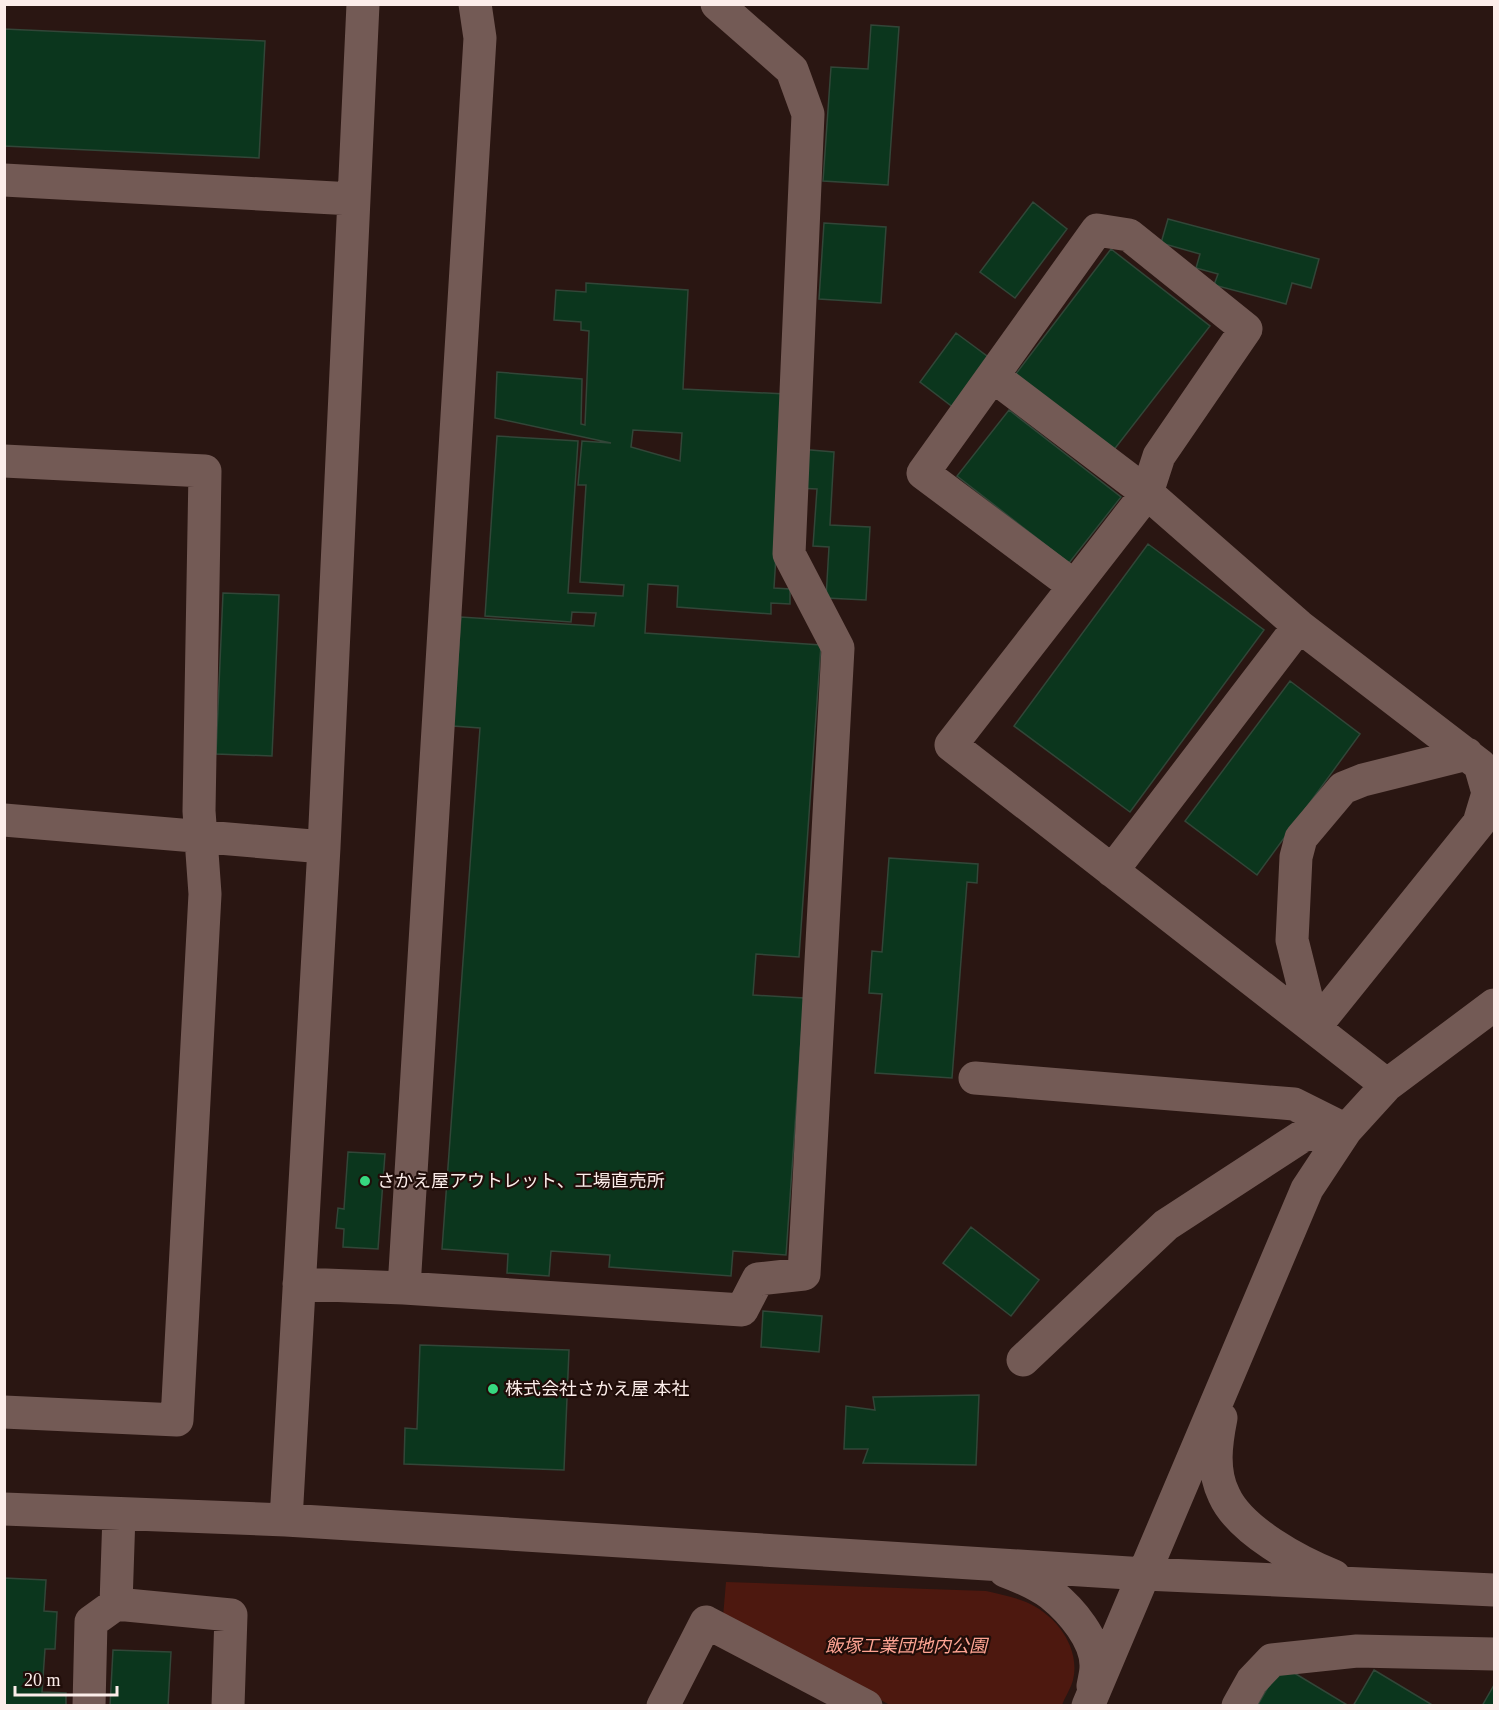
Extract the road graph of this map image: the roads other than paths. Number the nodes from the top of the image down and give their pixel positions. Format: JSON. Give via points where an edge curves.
{"nodes":[{"id":1,"x":363,"y":4,"type":"edge"},
{"id":2,"x":475,"y":4,"type":"edge"},
{"id":3,"x":717,"y":4,"type":"edge"},
{"id":4,"x":4,"y":180,"type":"edge"},
{"id":5,"x":353,"y":199,"type":"junction"},
{"id":6,"x":993,"y":376,"type":"junction"},
{"id":7,"x":4,"y":461,"type":"edge"},
{"id":8,"x":1147,"y":493,"type":"junction"},
{"id":9,"x":1074,"y":586,"type":"junction"},
{"id":10,"x":1299,"y":626,"type":"junction"},
{"id":11,"x":1467,"y":754,"type":"junction"},
{"id":12,"x":4,"y":820,"type":"edge"},
{"id":13,"x":201,"y":837,"type":"junction"},
{"id":14,"x":324,"y":847,"type":"junction"},
{"id":15,"x":1112,"y":871,"type":"junction"},
{"id":16,"x":1494,"y":1005,"type":"edge"},
{"id":17,"x":1314,"y":1028,"type":"junction"},
{"id":18,"x":975,"y":1078,"type":"dead end"},
{"id":19,"x":1387,"y":1085,"type":"junction"},
{"id":20,"x":1346,"y":1131,"type":"junction"},
{"id":21,"x":299,"y":1284,"type":"junction"},
{"id":22,"x":405,"y":1288,"type":"junction"},
{"id":23,"x":1023,"y":1360,"type":"dead end"},
{"id":24,"x":1229,"y":1375,"type":"junction"},
{"id":25,"x":4,"y":1412,"type":"edge"},
{"id":26,"x":4,"y":1509,"type":"edge"},
{"id":27,"x":119,"y":1514,"type":"junction"},
{"id":28,"x":286,"y":1520,"type":"junction"},
{"id":29,"x":989,"y":1564,"type":"junction"},
{"id":30,"x":1145,"y":1574,"type":"junction"},
{"id":31,"x":1355,"y":1584,"type":"junction"},
{"id":32,"x":1494,"y":1590,"type":"edge"},
{"id":33,"x":116,"y":1604,"type":"junction"},
{"id":34,"x":1494,"y":1654,"type":"edge"},
{"id":35,"x":1090,"y":1701,"type":"edge"},
{"id":36,"x":89,"y":1706,"type":"edge"},
{"id":37,"x":228,"y":1706,"type":"edge"},
{"id":38,"x":663,"y":1706,"type":"edge"},
{"id":39,"x":866,"y":1706,"type":"edge"},
{"id":40,"x":1238,"y":1706,"type":"edge"}],
"edges":[{"from":1,"to":5,"type":"street"},
{"from":2,"to":22,"type":"street","via":[[480,39]]},
{"from":3,"to":22,"type":"street","via":[[792,70],[808,114],[789,554],[838,648],[804,1274],[758,1279],[742,1310]]},
{"from":4,"to":5,"type":"street"},
{"from":5,"to":14,"type":"street"},
{"from":6,"to":8,"type":"street"},
{"from":6,"to":8,"type":"street","via":[[1097,230],[1129,235],[1246,329],[1159,456]]},
{"from":6,"to":9,"type":"street","via":[[923,473]]},
{"from":7,"to":13,"type":"street","via":[[206,471],[198,811]]},
{"from":8,"to":9,"type":"street"},
{"from":8,"to":10,"type":"street"},
{"from":9,"to":15,"type":"street","via":[[951,745]]},
{"from":10,"to":11,"type":"street"},
{"from":10,"to":15,"type":"street"},
{"from":11,"to":17,"type":"street","via":[[1480,765],[1488,793],[1479,823]]},
{"from":11,"to":17,"type":"street","via":[[1343,788],[1301,838],[1296,857],[1292,940]]},
{"from":12,"to":13,"type":"street"},
{"from":13,"to":14,"type":"street"},
{"from":13,"to":25,"type":"street","via":[[205,894],[177,1420]]},
{"from":14,"to":21,"type":"street"},
{"from":15,"to":17,"type":"street"},
{"from":16,"to":19,"type":"street"},
{"from":17,"to":19,"type":"street"},
{"from":18,"to":20,"type":"street","via":[[1294,1104]]},
{"from":19,"to":20,"type":"street"},
{"from":20,"to":23,"type":"street","via":[[1304,1136],[1166,1225]]},
{"from":20,"to":24,"type":"street","via":[[1307,1189]]},
{"from":21,"to":22,"type":"street"},
{"from":21,"to":28,"type":"street"},
{"from":24,"to":30,"type":"street"},
{"from":24,"to":31,"type":"street","via":[[1216,1445],[1217,1472],[1224,1496],[1239,1517],[1284,1552]]},
{"from":26,"to":27,"type":"street"},
{"from":27,"to":28,"type":"street"},
{"from":27,"to":33,"type":"street"},
{"from":28,"to":29,"type":"street"},
{"from":29,"to":30,"type":"street"},
{"from":29,"to":35,"type":"street","via":[[1051,1594],[1075,1618],[1091,1644],[1096,1665]]},
{"from":30,"to":31,"type":"street"},
{"from":30,"to":35,"type":"street"},
{"from":31,"to":32,"type":"street"},
{"from":33,"to":36,"type":"street","via":[[91,1622]]},
{"from":33,"to":37,"type":"street","via":[[231,1615]]},
{"from":34,"to":40,"type":"street","via":[[1357,1651],[1272,1660],[1252,1681]]},
{"from":38,"to":39,"type":"street","via":[[706,1622]]}]}
